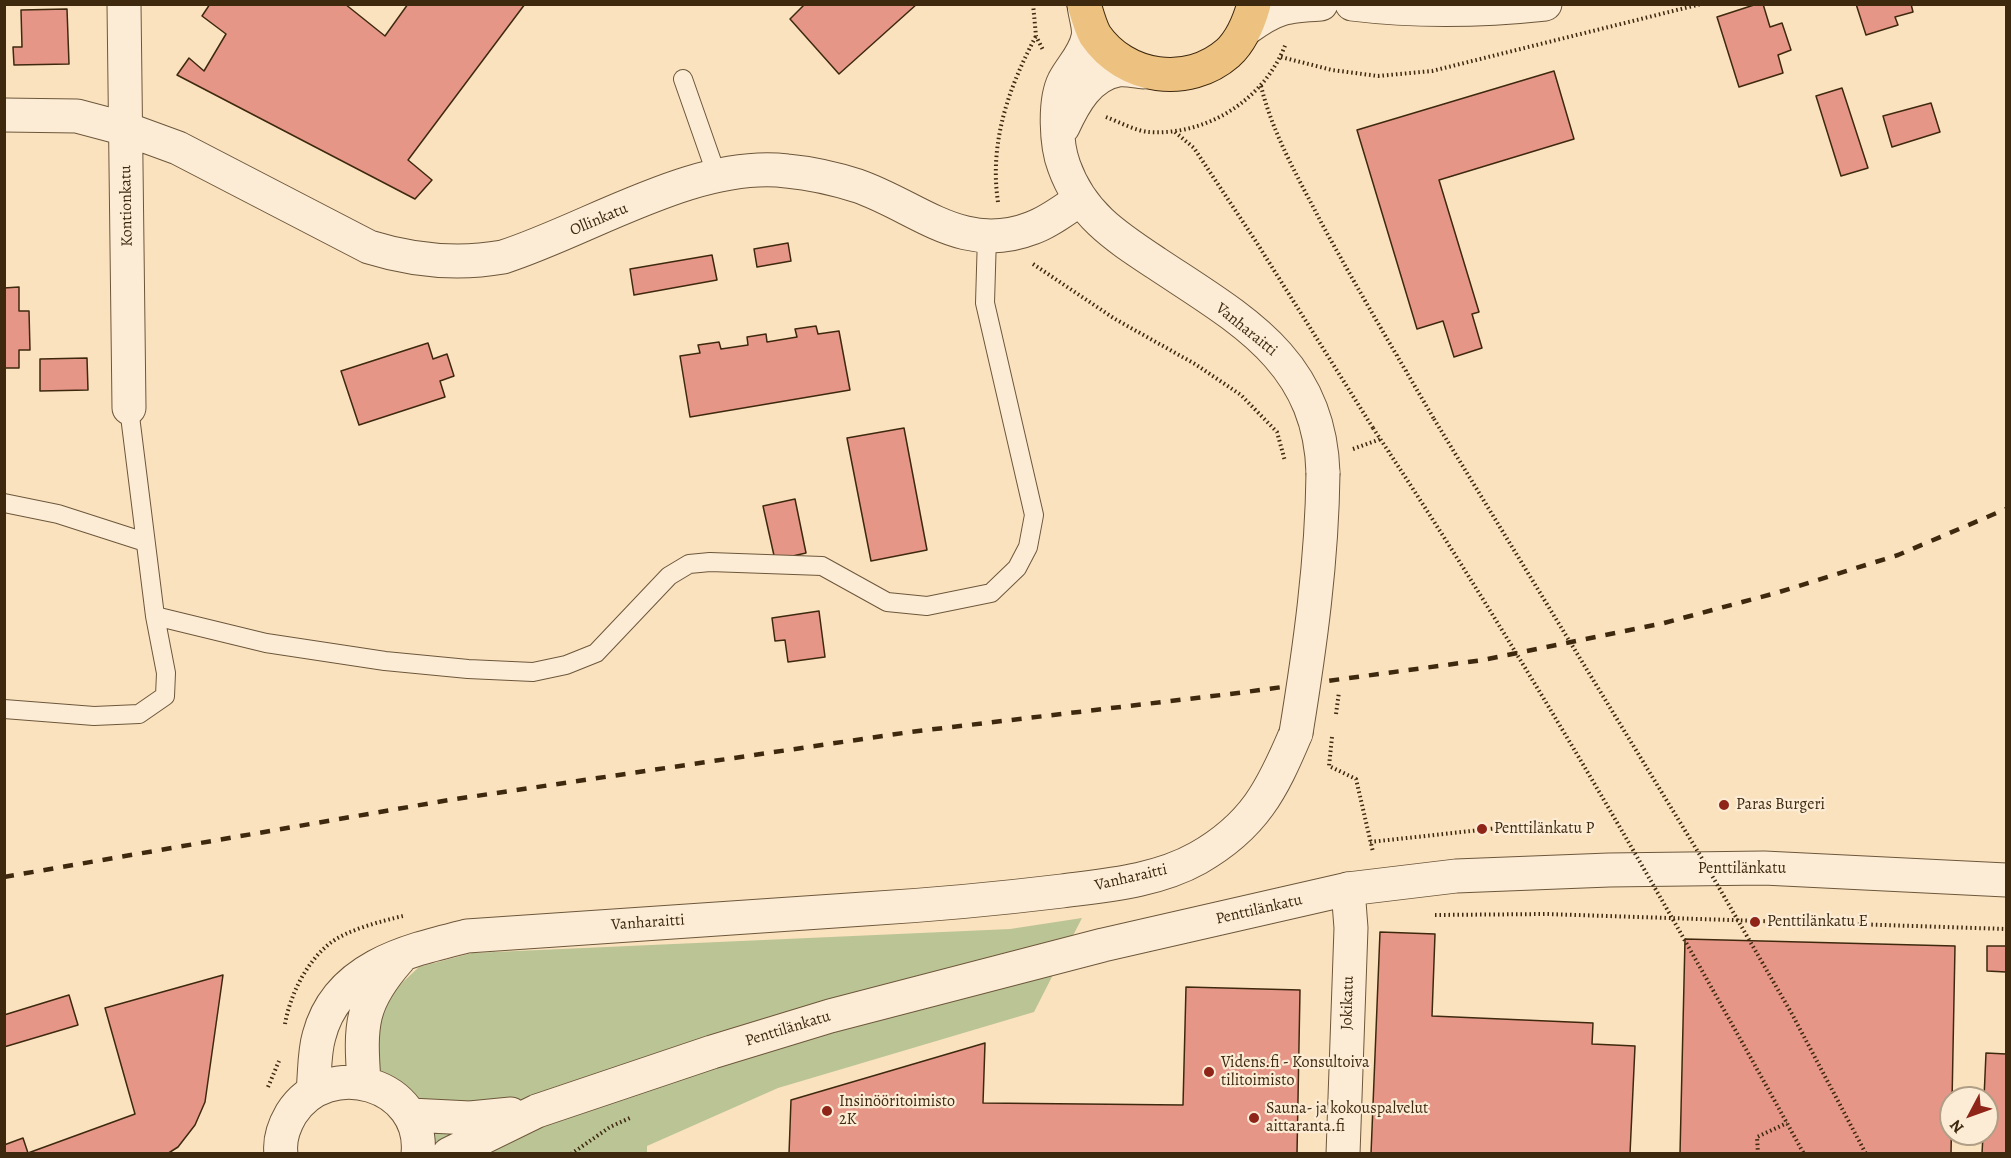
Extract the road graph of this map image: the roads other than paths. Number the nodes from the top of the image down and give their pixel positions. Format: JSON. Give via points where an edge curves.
{"nodes":[{"id":1,"x":123,"y":4,"type":"edge"},
{"id":2,"x":1084,"y":4,"type":"edge"},
{"id":3,"x":1321,"y":4,"type":"edge"},
{"id":4,"x":1352,"y":4,"type":"edge"},
{"id":5,"x":1545,"y":4,"type":"edge"},
{"id":6,"x":1250,"y":16,"type":"edge"},
{"id":7,"x":1143,"y":72,"type":"junction"},
{"id":8,"x":683,"y":79,"type":"dead end"},
{"id":9,"x":4,"y":115,"type":"edge"},
{"id":10,"x":126,"y":129,"type":"junction"},
{"id":11,"x":1058,"y":137,"type":"junction"},
{"id":12,"x":717,"y":176,"type":"junction"},
{"id":13,"x":1079,"y":200,"type":"junction"},
{"id":14,"x":997,"y":235,"type":"junction"},
{"id":15,"x":129,"y":408,"type":"joint"},
{"id":16,"x":4,"y":503,"type":"edge"},
{"id":17,"x":146,"y":542,"type":"junction"},
{"id":18,"x":155,"y":616,"type":"junction"},
{"id":19,"x":4,"y":709,"type":"edge"},
{"id":20,"x":2007,"y":880,"type":"edge"},
{"id":21,"x":1348,"y":890,"type":"junction"},
{"id":22,"x":407,"y":951,"type":"junction"},
{"id":23,"x":364,"y":1082,"type":"junction"},
{"id":24,"x":313,"y":1091,"type":"junction"},
{"id":25,"x":537,"y":1111,"type":"junction"},
{"id":26,"x":410,"y":1115,"type":"junction"},
{"id":27,"x":277,"y":1150,"type":"edge"},
{"id":28,"x":418,"y":1154,"type":"edge"},
{"id":29,"x":449,"y":1154,"type":"edge"},
{"id":30,"x":1343,"y":1154,"type":"edge"}],
"edges":[{"from":1,"to":10,"type":"street","name":"Kontionkatu"},
{"from":2,"to":7,"type":"main road","via":[[1095,34],[1115,57]]},
{"from":2,"to":11,"type":"street","name":"Vanharaitti","via":[[1088,35],[1082,54],[1063,84]]},
{"from":3,"to":6,"type":"street"},
{"from":4,"to":5,"type":"street","via":[[1404,10],[1488,10]]},
{"from":6,"to":7,"type":"main road","via":[[1229,52],[1203,69],[1174,76]]},
{"from":7,"to":11,"type":"street","via":[[1118,70],[1098,79],[1077,97]]},
{"from":8,"to":12,"type":"lane"},
{"from":9,"to":10,"type":"street","name":"Ollinkatu","via":[[77,116]]},
{"from":10,"to":12,"type":"street","name":"Ollinkatu","via":[[178,148],[369,247],[395,255],[448,262],[503,257],[690,182]]},
{"from":10,"to":15,"type":"street","name":"Kontionkatu"},
{"from":11,"to":13,"type":"street","name":"Vanharaitti","via":[[1064,168]]},
{"from":12,"to":14,"type":"street","name":"Ollinkatu","via":[[765,170],[808,174],[856,186],[959,233]]},
{"from":13,"to":14,"type":"street","name":"Ollinkatu","via":[[1032,228]]},
{"from":13,"to":22,"type":"street","name":"Vanharaitti","bridge":true,"via":[[1120,240],[1237,319],[1274,350],[1301,384],[1317,425],[1323,473],[1322,531],[1296,733],[1275,782],[1251,818],[1205,853],[1157,875],[1102,886],[972,902],[467,936]]},
{"from":14,"to":18,"type":"lane","via":[[985,303],[1034,514],[1028,547],[1017,568],[991,593],[927,606],[887,602],[822,566],[689,564],[669,576],[596,653],[533,672],[385,661],[266,643]]},
{"from":15,"to":17,"type":"lane"},
{"from":16,"to":17,"type":"lane","via":[[58,514]]},
{"from":17,"to":18,"type":"lane"},
{"from":18,"to":19,"type":"lane","via":[[166,673],[165,696],[139,714],[94,716]]},
{"from":20,"to":21,"type":"street","name":"Penttilänkatu","via":[[1764,868],[1668,869],[1456,876]]},
{"from":21,"to":25,"type":"street","name":"Penttilänkatu","via":[[1103,945],[830,1016]]},
{"from":21,"to":30,"type":"street","name":"Jokikatu","via":[[1351,928]]},
{"from":22,"to":23,"type":"street","via":[[379,982],[366,1009],[361,1040]]},
{"from":22,"to":24,"type":"street","name":"Vanharaitti","via":[[358,975],[333,1000],[318,1036]]},
{"from":23,"to":24,"type":"street","via":[[338,1082]]},
{"from":23,"to":26,"type":"street","via":[[390,1094]]},
{"from":24,"to":27,"type":"street","via":[[285,1123]]},
{"from":25,"to":26,"type":"street","name":"Penttilänkatu","via":[[470,1118]]},
{"from":25,"to":29,"type":"street","name":"Penttilänkatu"},
{"from":26,"to":28,"type":"street","via":[[419,1142]]}]}
